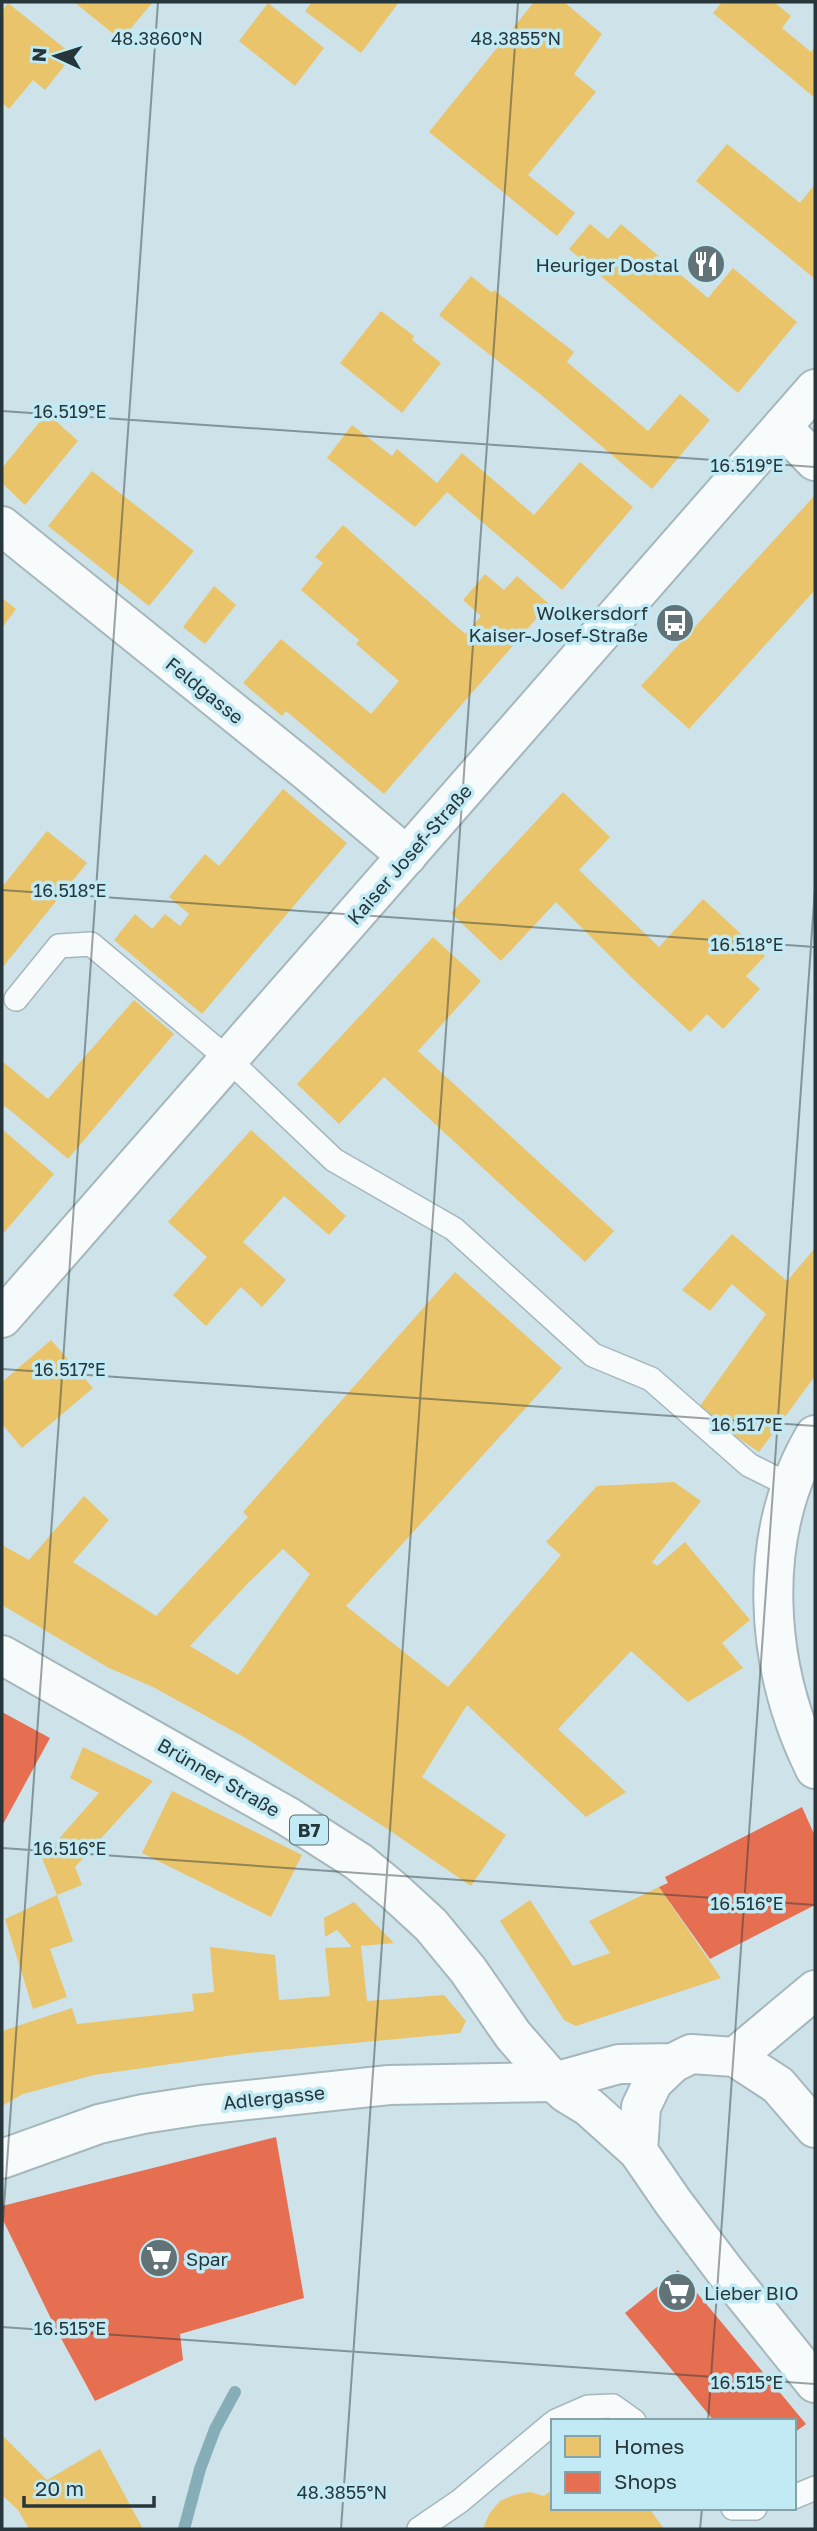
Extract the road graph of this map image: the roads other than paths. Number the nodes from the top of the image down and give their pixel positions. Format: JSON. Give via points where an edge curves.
{"nodes":[{"id":1,"x":815,"y":388,"type":"edge"},
{"id":2,"x":782,"y":427,"type":"junction"},
{"id":3,"x":815,"y":461,"type":"edge"},
{"id":4,"x":2,"y":526,"type":"edge"},
{"id":5,"x":407,"y":856,"type":"junction"},
{"id":6,"x":16,"y":999,"type":"dead end"},
{"id":7,"x":228,"y":1059,"type":"junction"},
{"id":8,"x":2,"y":1318,"type":"edge"},
{"id":9,"x":815,"y":1435,"type":"edge"},
{"id":10,"x":791,"y":1486,"type":"junction"},
{"id":11,"x":2,"y":1655,"type":"edge"},
{"id":12,"x":815,"y":1769,"type":"edge"},
{"id":13,"x":815,"y":1990,"type":"edge"},
{"id":14,"x":735,"y":2057,"type":"junction"},
{"id":15,"x":673,"y":2063,"type":"junction"},
{"id":16,"x":554,"y":2082,"type":"junction"},
{"id":17,"x":815,"y":2128,"type":"edge"},
{"id":18,"x":638,"y":2151,"type":"junction"},
{"id":19,"x":2,"y":2159,"type":"edge"},
{"id":20,"x":815,"y":2383,"type":"edge"},
{"id":21,"x":561,"y":2419,"type":"edge"},
{"id":22,"x":631,"y":2419,"type":"edge"},
{"id":23,"x":551,"y":2425,"type":"edge"},
{"id":24,"x":815,"y":2488,"type":"edge"},
{"id":25,"x":796,"y":2496,"type":"edge"},
{"id":26,"x":419,"y":2529,"type":"edge"}],
"edges":[{"from":1,"to":2,"type":"street","name":"Kaiser Josef-Straße"},
{"from":2,"to":3,"type":"street"},
{"from":2,"to":5,"type":"street","name":"Kaiser Josef-Straße"},
{"from":4,"to":5,"type":"street","name":"Feldgasse"},
{"from":5,"to":7,"type":"street","name":"Kaiser Josef-Straße"},
{"from":6,"to":7,"type":"lane","via":[[60,946],[90,944]]},
{"from":7,"to":8,"type":"street","name":"Kaiser Josef-Straße"},
{"from":7,"to":10,"type":"lane","via":[[334,1160],[454,1229],[593,1355],[651,1379],[749,1465]]},
{"from":9,"to":10,"type":"street"},
{"from":10,"to":12,"type":"street","via":[[775,1559],[774,1615],[779,1664]]},
{"from":11,"to":16,"type":"street","name":"Brünner Straße","number":"B7","via":[[287,1816],[359,1862],[431,1925]]},
{"from":13,"to":14,"type":"street"},
{"from":14,"to":15,"type":"street","name":"Adlergasse","via":[[691,2054]]},
{"from":14,"to":17,"type":"street","via":[[778,2085]]},
{"from":15,"to":16,"type":"street","name":"Adlergasse","via":[[619,2064]]},
{"from":15,"to":18,"type":"street","via":[[653,2082],[641,2107]]},
{"from":16,"to":18,"type":"street","number":"B7"},
{"from":16,"to":19,"type":"street","name":"Adlergasse","via":[[389,2085],[201,2105],[99,2124]]},
{"from":18,"to":20,"type":"street","number":"B7","via":[[703,2242]]},
{"from":21,"to":22,"type":"lane","via":[[588,2407],[613,2406]]},
{"from":23,"to":26,"type":"lane"},
{"from":24,"to":25,"type":"lane"}]}
